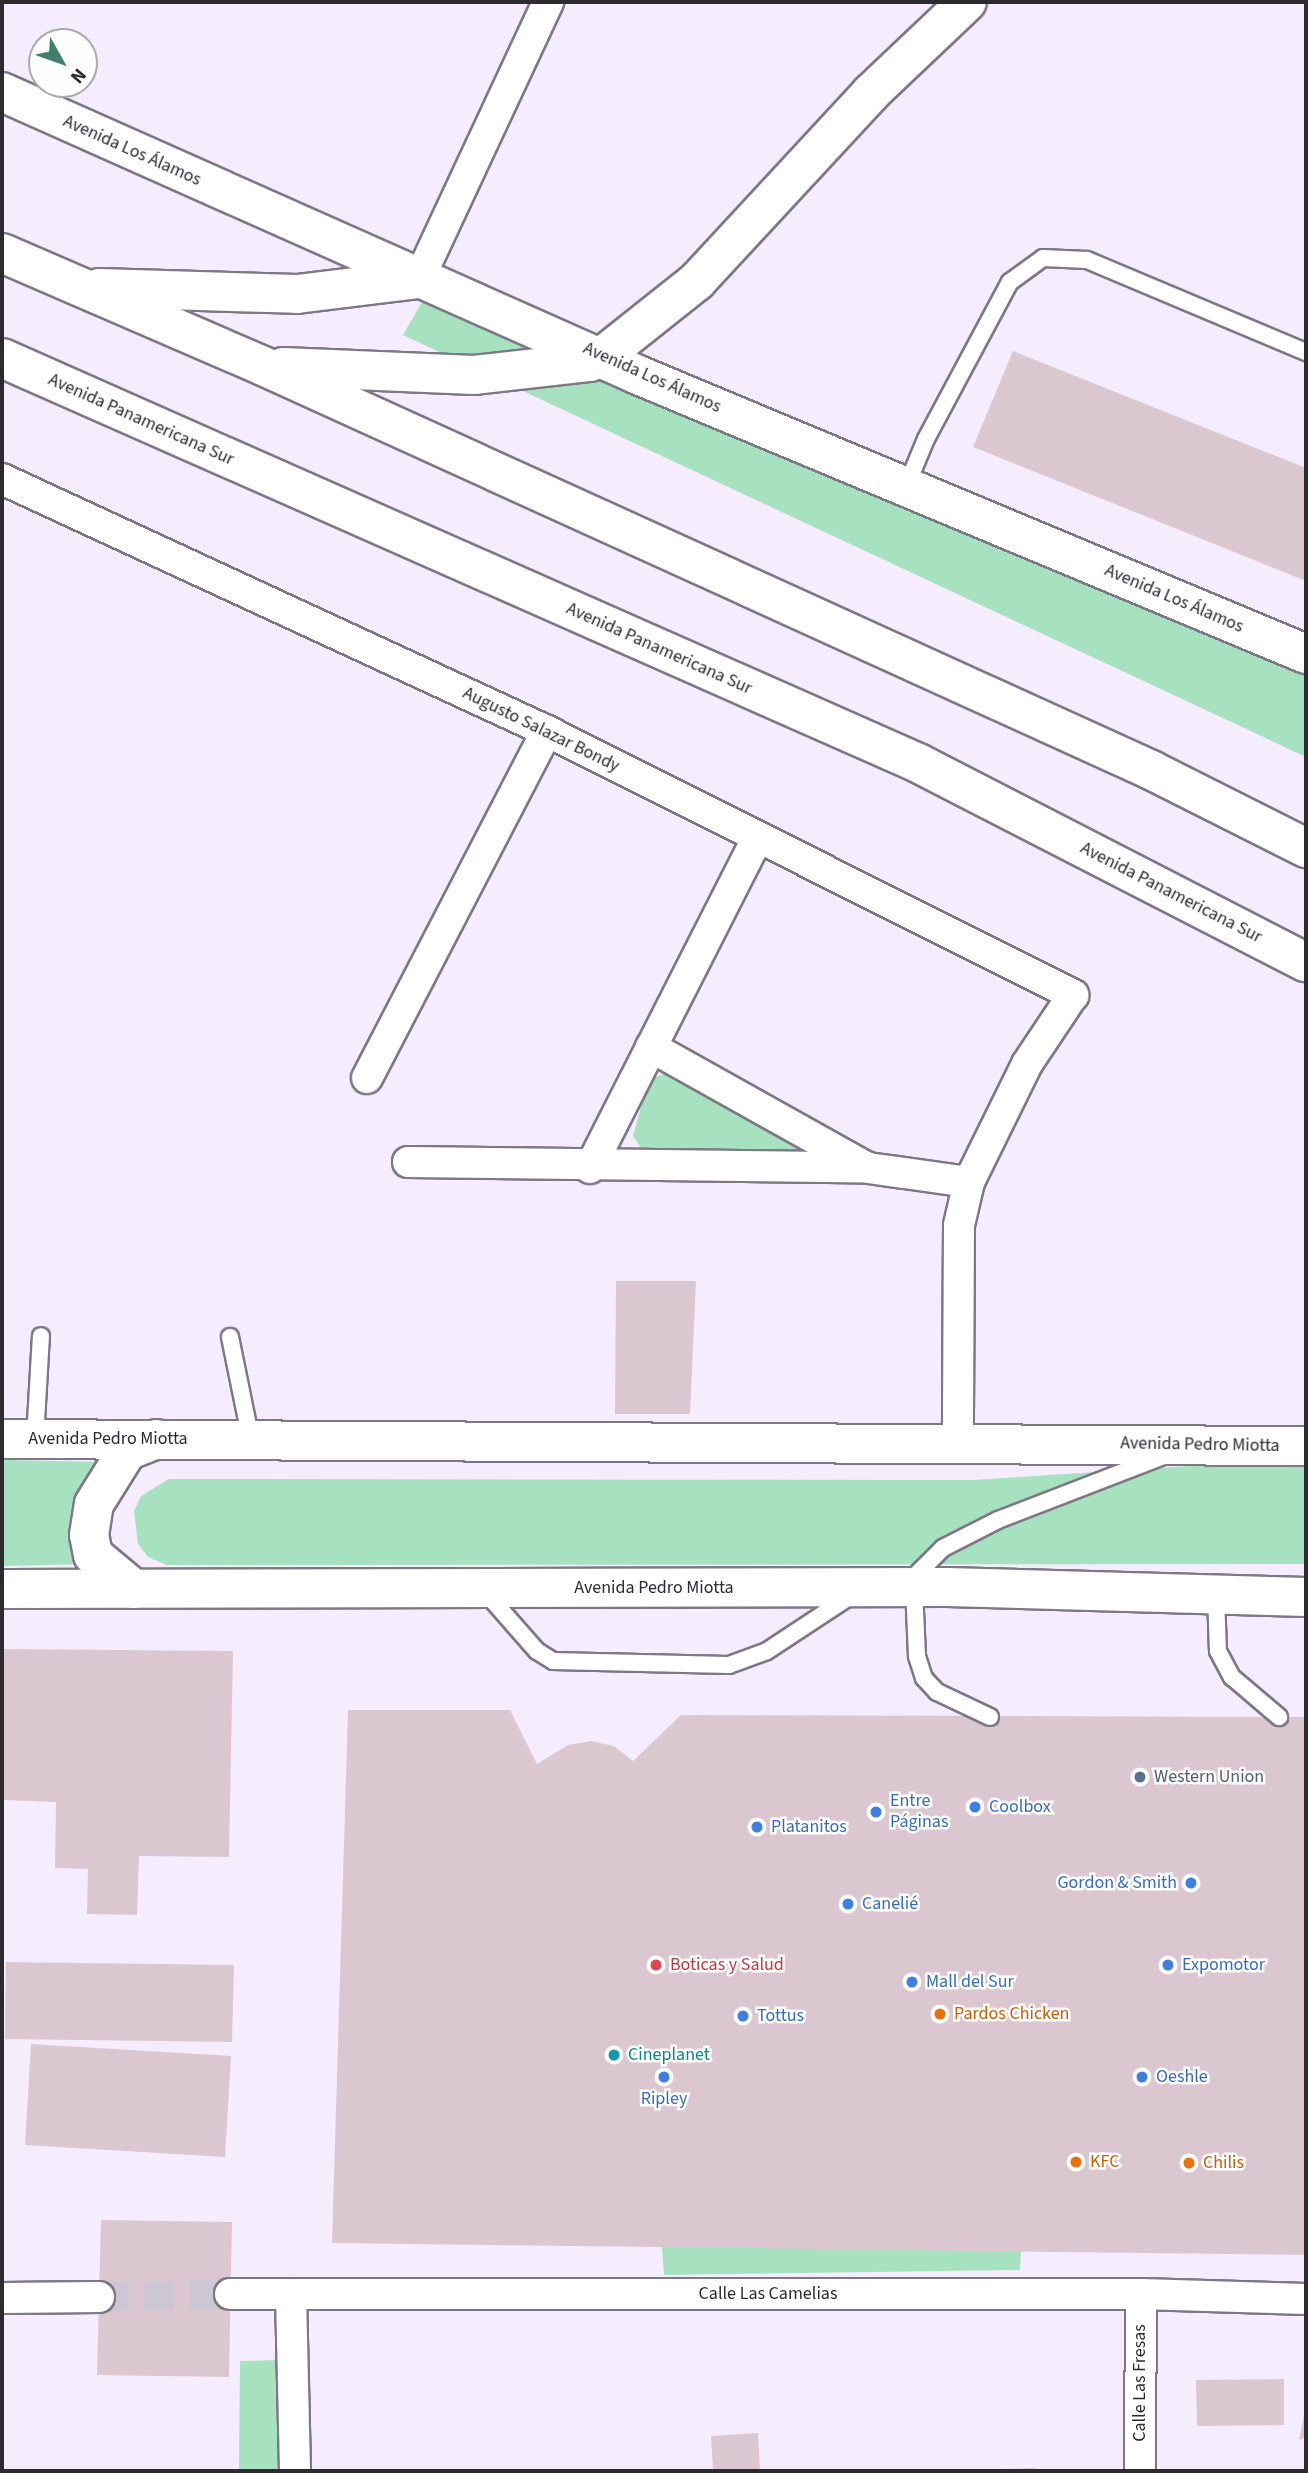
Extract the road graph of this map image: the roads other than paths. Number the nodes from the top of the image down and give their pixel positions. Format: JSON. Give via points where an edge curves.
{"nodes":[{"id":1,"x":548,"y":2,"type":"edge"},
{"id":2,"x":967,"y":2,"type":"edge"},
{"id":3,"x":2,"y":92,"type":"edge"},
{"id":4,"x":2,"y":253,"type":"edge"},
{"id":5,"x":419,"y":279,"type":"junction"},
{"id":6,"x":80,"y":288,"type":"junction"},
{"id":7,"x":1306,"y":352,"type":"edge"},
{"id":8,"x":604,"y":355,"type":"junction"},
{"id":9,"x":2,"y":358,"type":"edge"},
{"id":10,"x":263,"y":366,"type":"junction"},
{"id":11,"x":2,"y":479,"type":"edge"},
{"id":12,"x":906,"y":487,"type":"junction"},
{"id":13,"x":1306,"y":654,"type":"edge"},
{"id":14,"x":547,"y":731,"type":"junction"},
{"id":15,"x":757,"y":839,"type":"junction"},
{"id":16,"x":1306,"y":848,"type":"edge"},
{"id":17,"x":1306,"y":962,"type":"edge"},
{"id":18,"x":651,"y":1047,"type":"junction"},
{"id":19,"x":367,"y":1078,"type":"dead end"},
{"id":20,"x":408,"y":1162,"type":"dead end"},
{"id":21,"x":590,"y":1168,"type":"junction"},
{"id":22,"x":868,"y":1168,"type":"junction"},
{"id":23,"x":969,"y":1182,"type":"junction"},
{"id":24,"x":41,"y":1336,"type":"dead end"},
{"id":25,"x":230,"y":1337,"type":"dead end"},
{"id":26,"x":18,"y":1439,"type":"edge"},
{"id":27,"x":157,"y":1439,"type":"junction"},
{"id":28,"x":251,"y":1440,"type":"junction"},
{"id":29,"x":958,"y":1443,"type":"junction"},
{"id":30,"x":1192,"y":1445,"type":"junction"},
{"id":31,"x":1306,"y":1446,"type":"edge"},
{"id":32,"x":482,"y":1588,"type":"junction"},
{"id":33,"x":863,"y":1588,"type":"junction"},
{"id":34,"x":914,"y":1588,"type":"junction"},
{"id":35,"x":2,"y":1589,"type":"edge"},
{"id":36,"x":134,"y":1589,"type":"junction"},
{"id":37,"x":1216,"y":1595,"type":"junction"},
{"id":38,"x":1306,"y":1597,"type":"edge"},
{"id":39,"x":990,"y":1717,"type":"dead end"},
{"id":40,"x":1279,"y":1717,"type":"dead end"},
{"id":41,"x":230,"y":2294,"type":"tunnel mouth"},
{"id":42,"x":291,"y":2294,"type":"junction"},
{"id":43,"x":1141,"y":2294,"type":"junction"},
{"id":44,"x":99,"y":2297,"type":"tunnel mouth"},
{"id":45,"x":2,"y":2298,"type":"edge"},
{"id":46,"x":1306,"y":2299,"type":"edge"},
{"id":47,"x":295,"y":2471,"type":"edge"},
{"id":48,"x":1140,"y":2471,"type":"edge"}],
"edges":[{"from":1,"to":5,"type":"street"},
{"from":2,"to":8,"type":"main road","via":[[871,93],[697,281]]},
{"from":3,"to":5,"type":"main road","name":"Avenida Los Álamos"},
{"from":4,"to":6,"type":"main road"},
{"from":5,"to":6,"type":"main road","via":[[297,294]]},
{"from":5,"to":8,"type":"main road","name":"Avenida Los Álamos"},
{"from":6,"to":10,"type":"main road"},
{"from":7,"to":12,"type":"lane","via":[[1087,260],[1043,258],[1010,282],[926,439]]},
{"from":8,"to":10,"type":"main road","via":[[590,362],[474,375]]},
{"from":8,"to":12,"type":"main road","name":"Avenida Los Álamos","via":[[638,374]]},
{"from":9,"to":17,"type":"main road","name":"Avenida Panamericana Sur","via":[[918,763]]},
{"from":10,"to":16,"type":"main road","via":[[1151,771]]},
{"from":11,"to":14,"type":"street","name":"Augusto Salazar Bondy"},
{"from":12,"to":13,"type":"main road","name":"Avenida Los Álamos"},
{"from":14,"to":15,"type":"street","name":"Augusto Salazar Bondy"},
{"from":14,"to":19,"type":"street"},
{"from":15,"to":18,"type":"street"},
{"from":15,"to":23,"type":"street","name":"Augusto Salazar Bondy","via":[[1073,995],[1027,1064]]},
{"from":18,"to":21,"type":"street"},
{"from":18,"to":22,"type":"street"},
{"from":20,"to":21,"type":"street"},
{"from":21,"to":22,"type":"street"},
{"from":22,"to":23,"type":"street"},
{"from":23,"to":29,"type":"street","via":[[959,1225]]},
{"from":24,"to":26,"type":"lane"},
{"from":25,"to":28,"type":"lane"},
{"from":26,"to":27,"type":"main road","name":"Avenida Pedro Miotta"},
{"from":27,"to":28,"type":"main road","name":"Avenida Pedro Miotta"},
{"from":27,"to":36,"type":"main road","via":[[127,1451],[104,1481],[92,1514],[89,1535],[93,1555]]},
{"from":28,"to":29,"type":"main road","name":"Avenida Pedro Miotta"},
{"from":29,"to":30,"type":"main road","name":"Avenida Pedro Miotta"},
{"from":30,"to":31,"type":"main road","name":"Avenida Pedro Miotta"},
{"from":30,"to":34,"type":"lane","via":[[998,1520],[943,1548],[919,1572]]},
{"from":32,"to":33,"type":"main road","name":"Avenida Pedro Miotta"},
{"from":32,"to":33,"type":"lane","via":[[537,1651],[553,1661],[729,1665],[767,1651]]},
{"from":32,"to":36,"type":"main road","name":"Avenida Pedro Miotta"},
{"from":33,"to":34,"type":"main road","name":"Avenida Pedro Miotta"},
{"from":34,"to":37,"type":"main road","name":"Avenida Pedro Miotta"},
{"from":34,"to":39,"type":"lane","via":[[917,1656],[925,1678],[944,1696]]},
{"from":35,"to":36,"type":"main road","name":"Avenida Pedro Miotta"},
{"from":37,"to":38,"type":"main road","name":"Avenida Pedro Miotta"},
{"from":37,"to":40,"type":"lane","via":[[1218,1651],[1232,1676]]},
{"from":41,"to":42,"type":"street","name":"Calle Las Camelias"},
{"from":42,"to":43,"type":"street","name":"Calle Las Camelias"},
{"from":42,"to":47,"type":"street"},
{"from":43,"to":46,"type":"street","name":"Calle Las Camelias"},
{"from":43,"to":48,"type":"street","name":"Calle Las Fresas"},
{"from":44,"to":45,"type":"street"}]}
